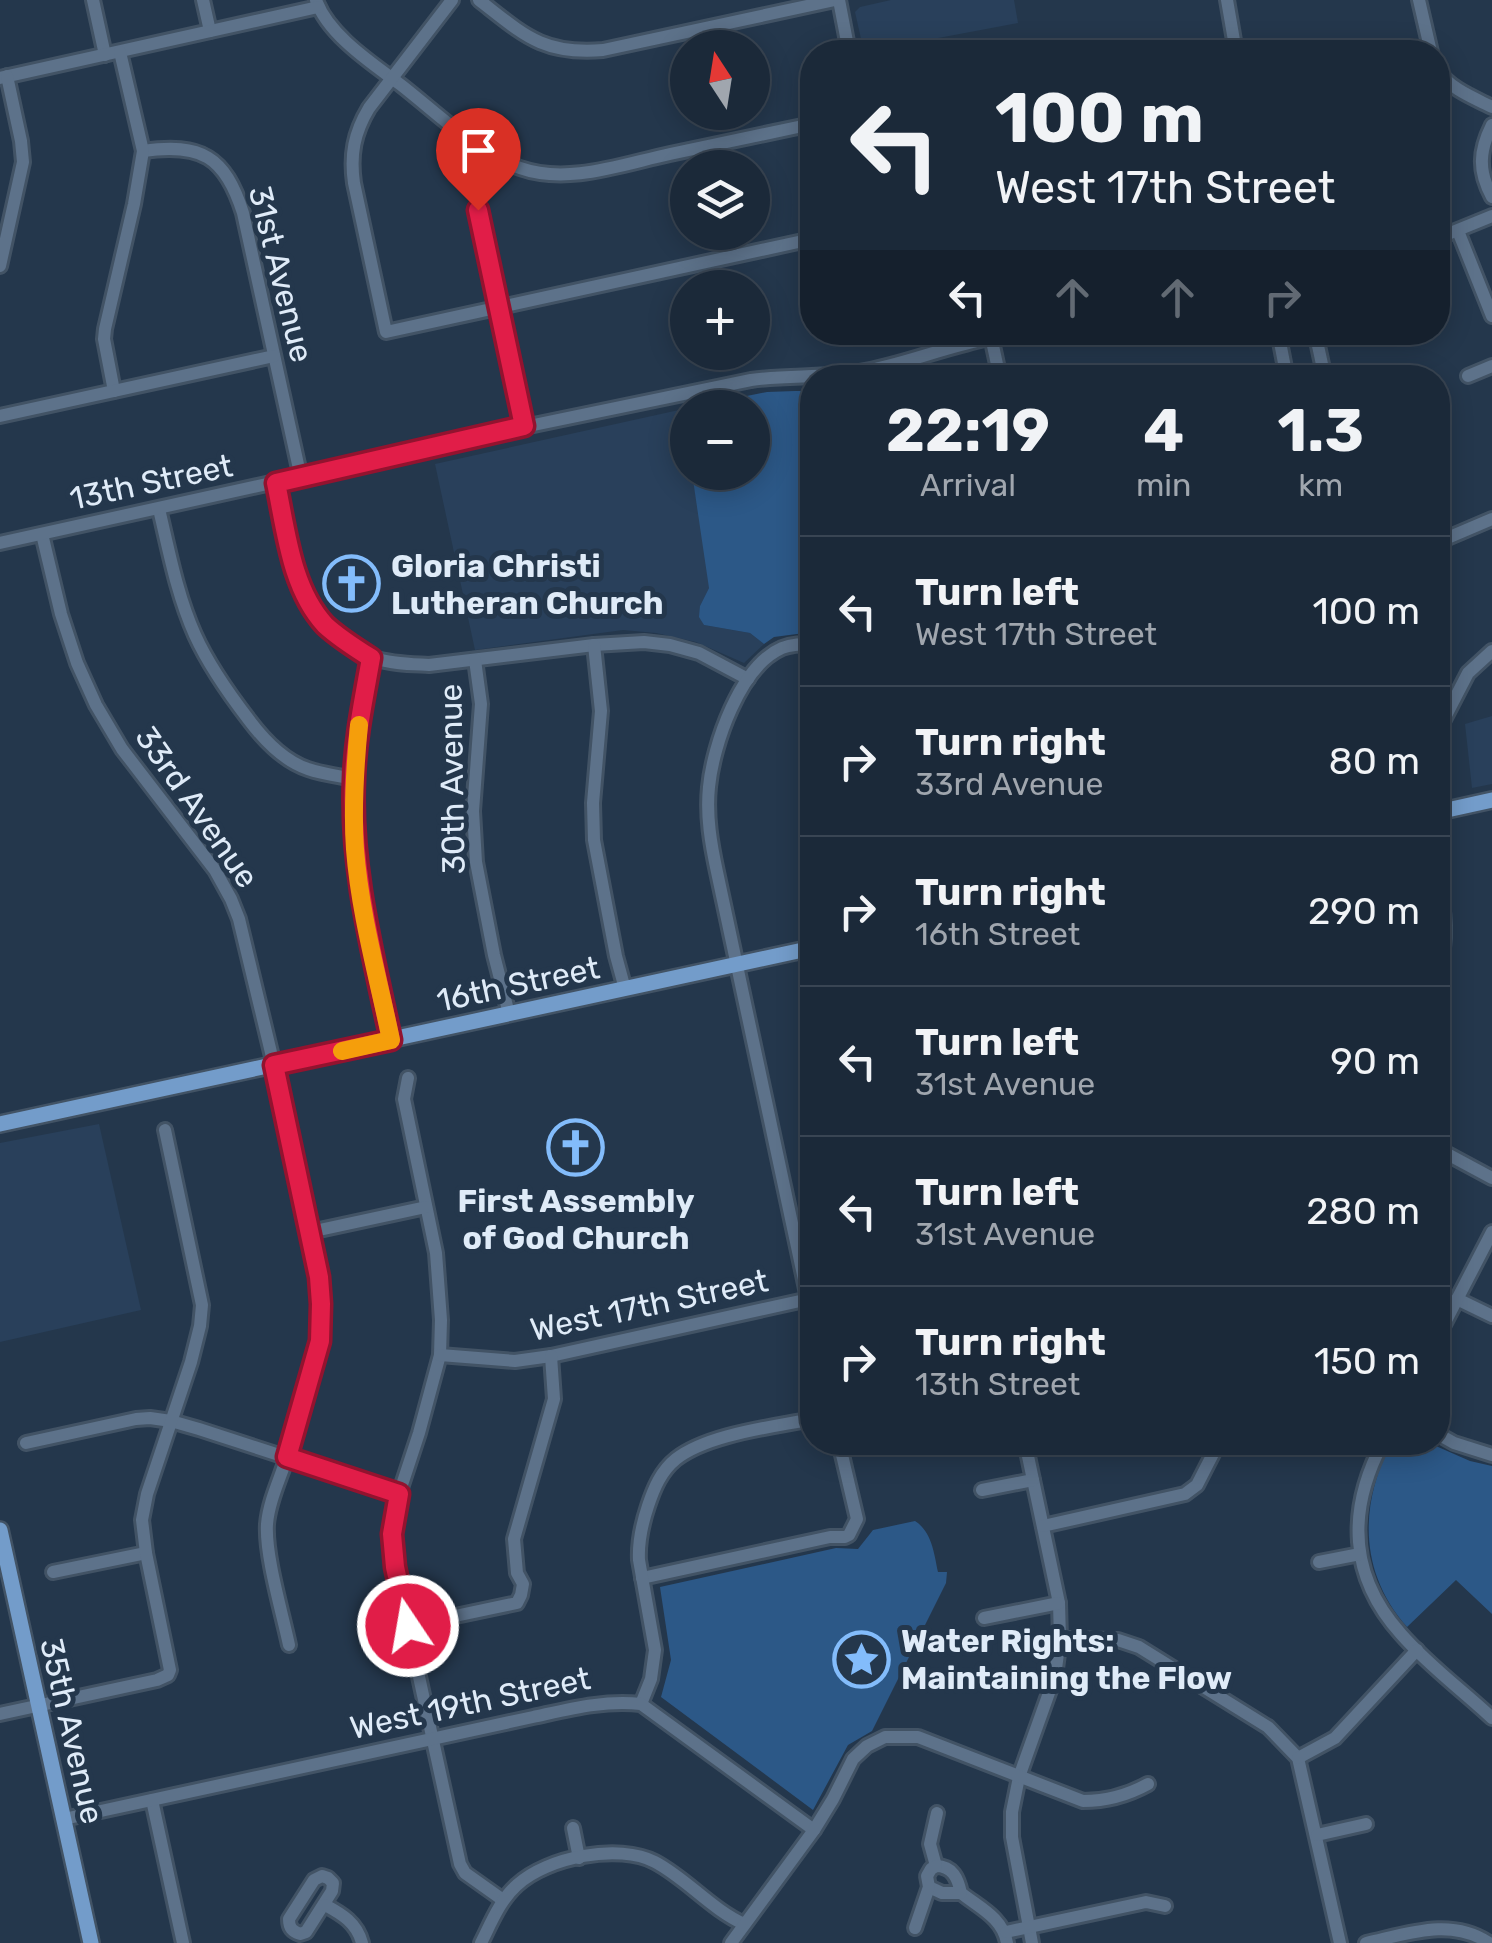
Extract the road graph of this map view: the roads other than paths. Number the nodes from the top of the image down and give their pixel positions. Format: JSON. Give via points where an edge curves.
{"nodes":[{"id":1,"x":93,"y":0,"type":"edge"},
{"id":2,"x":203,"y":0,"type":"edge"},
{"id":3,"x":452,"y":0,"type":"edge"},
{"id":4,"x":479,"y":0,"type":"edge"},
{"id":5,"x":837,"y":0,"type":"edge"},
{"id":6,"x":1227,"y":0,"type":"edge"},
{"id":7,"x":1419,"y":0,"type":"edge"},
{"id":8,"x":317,"y":4,"type":"edge"},
{"id":9,"x":210,"y":32,"type":"junction"},
{"id":10,"x":846,"y":40,"type":"edge"},
{"id":11,"x":1234,"y":40,"type":"edge"},
{"id":12,"x":1428,"y":40,"type":"edge"},
{"id":13,"x":120,"y":52,"type":"junction"},
{"id":14,"x":105,"y":55,"type":"junction"},
{"id":15,"x":4,"y":77,"type":"edge"},
{"id":16,"x":392,"y":78,"type":"junction"},
{"id":17,"x":1450,"y":85,"type":"edge"},
{"id":18,"x":1492,"y":107,"type":"edge"},
{"id":19,"x":1492,"y":125,"type":"edge"},
{"id":20,"x":800,"y":126,"type":"edge"},
{"id":21,"x":143,"y":151,"type":"junction"},
{"id":22,"x":492,"y":156,"type":"junction"},
{"id":23,"x":1492,"y":197,"type":"edge"},
{"id":24,"x":1492,"y":216,"type":"edge"},
{"id":25,"x":1458,"y":231,"type":"junction"},
{"id":26,"x":1450,"y":234,"type":"edge"},
{"id":27,"x":800,"y":242,"type":"edge"},
{"id":28,"x":0,"y":266,"type":"edge"},
{"id":29,"x":498,"y":307,"type":"junction"},
{"id":30,"x":1492,"y":316,"type":"edge"},
{"id":31,"x":958,"y":345,"type":"edge"},
{"id":32,"x":274,"y":356,"type":"junction"},
{"id":33,"x":887,"y":365,"type":"edge"},
{"id":34,"x":1492,"y":366,"type":"edge"},
{"id":35,"x":800,"y":376,"type":"edge"},
{"id":36,"x":1468,"y":376,"type":"dead end"},
{"id":37,"x":114,"y":391,"type":"junction"},
{"id":38,"x":0,"y":414,"type":"edge"},
{"id":39,"x":524,"y":426,"type":"junction"},
{"id":40,"x":301,"y":478,"type":"junction"},
{"id":41,"x":276,"y":483,"type":"junction"},
{"id":42,"x":160,"y":508,"type":"junction"},
{"id":43,"x":1492,"y":519,"type":"edge"},
{"id":44,"x":42,"y":534,"type":"junction"},
{"id":45,"x":1450,"y":537,"type":"edge"},
{"id":46,"x":0,"y":543,"type":"edge"},
{"id":47,"x":594,"y":644,"type":"junction"},
{"id":48,"x":800,"y":644,"type":"edge"},
{"id":49,"x":1492,"y":651,"type":"edge"},
{"id":50,"x":371,"y":658,"type":"junction"},
{"id":51,"x":475,"y":660,"type":"junction"},
{"id":52,"x":748,"y":679,"type":"junction"},
{"id":53,"x":1450,"y":708,"type":"edge"},
{"id":54,"x":354,"y":779,"type":"junction"},
{"id":55,"x":1492,"y":800,"type":"edge"},
{"id":56,"x":1450,"y":809,"type":"edge"},
{"id":57,"x":800,"y":951,"type":"edge"},
{"id":58,"x":737,"y":964,"type":"junction"},
{"id":59,"x":626,"y":989,"type":"junction"},
{"id":60,"x":510,"y":1014,"type":"junction"},
{"id":61,"x":391,"y":1040,"type":"junction"},
{"id":62,"x":274,"y":1065,"type":"junction"},
{"id":63,"x":408,"y":1078,"type":"dead end"},
{"id":64,"x":0,"y":1124,"type":"edge"},
{"id":65,"x":164,"y":1130,"type":"dead end"},
{"id":66,"x":1450,"y":1155,"type":"edge"},
{"id":67,"x":1492,"y":1178,"type":"edge"},
{"id":68,"x":426,"y":1208,"type":"junction"},
{"id":69,"x":310,"y":1232,"type":"junction"},
{"id":70,"x":1492,"y":1232,"type":"edge"},
{"id":71,"x":800,"y":1257,"type":"edge"},
{"id":72,"x":1457,"y":1299,"type":"junction"},
{"id":73,"x":800,"y":1301,"type":"edge"},
{"id":74,"x":1450,"y":1313,"type":"edge"},
{"id":75,"x":1492,"y":1316,"type":"edge"},
{"id":76,"x":440,"y":1355,"type":"junction"},
{"id":77,"x":551,"y":1356,"type":"junction"},
{"id":78,"x":171,"y":1421,"type":"junction"},
{"id":79,"x":800,"y":1422,"type":"edge"},
{"id":80,"x":1450,"y":1440,"type":"edge"},
{"id":81,"x":26,"y":1443,"type":"dead end"},
{"id":82,"x":843,"y":1455,"type":"edge"},
{"id":83,"x":1028,"y":1455,"type":"edge"},
{"id":84,"x":1212,"y":1455,"type":"edge"},
{"id":85,"x":1376,"y":1455,"type":"edge"},
{"id":86,"x":1492,"y":1455,"type":"edge"},
{"id":87,"x":287,"y":1457,"type":"junction"},
{"id":88,"x":1033,"y":1480,"type":"junction"},
{"id":89,"x":982,"y":1490,"type":"dead end"},
{"id":90,"x":399,"y":1494,"type":"junction"},
{"id":91,"x":1042,"y":1526,"type":"junction"},
{"id":92,"x":0,"y":1530,"type":"edge"},
{"id":93,"x":146,"y":1552,"type":"junction"},
{"id":94,"x":1360,"y":1554,"type":"junction"},
{"id":95,"x":1318,"y":1562,"type":"dead end"},
{"id":96,"x":52,"y":1572,"type":"dead end"},
{"id":97,"x":642,"y":1578,"type":"junction"},
{"id":98,"x":1058,"y":1603,"type":"junction"},
{"id":99,"x":984,"y":1618,"type":"dead end"},
{"id":100,"x":408,"y":1626,"type":"junction"},
{"id":101,"x":1060,"y":1640,"type":"junction"},
{"id":102,"x":288,"y":1645,"type":"dead end"},
{"id":103,"x":1418,"y":1650,"type":"junction"},
{"id":104,"x":641,"y":1704,"type":"junction"},
{"id":105,"x":39,"y":1706,"type":"junction"},
{"id":106,"x":0,"y":1714,"type":"edge"},
{"id":107,"x":1492,"y":1718,"type":"edge"},
{"id":108,"x":432,"y":1739,"type":"junction"},
{"id":109,"x":1298,"y":1758,"type":"junction"},
{"id":110,"x":1019,"y":1777,"type":"junction"},
{"id":111,"x":1148,"y":1784,"type":"dead end"},
{"id":112,"x":152,"y":1800,"type":"junction"},
{"id":113,"x":937,"y":1814,"type":"dead end"},
{"id":114,"x":64,"y":1819,"type":"junction"},
{"id":115,"x":1366,"y":1824,"type":"dead end"},
{"id":116,"x":574,"y":1828,"type":"dead end"},
{"id":117,"x":814,"y":1830,"type":"junction"},
{"id":118,"x":1317,"y":1834,"type":"junction"},
{"id":119,"x":578,"y":1858,"type":"junction"},
{"id":120,"x":936,"y":1866,"type":"junction"},
{"id":121,"x":930,"y":1888,"type":"junction"},
{"id":122,"x":961,"y":1893,"type":"junction"},
{"id":123,"x":503,"y":1900,"type":"junction"},
{"id":124,"x":325,"y":1904,"type":"dead end"},
{"id":125,"x":1165,"y":1906,"type":"dead end"},
{"id":126,"x":744,"y":1924,"type":"junction"},
{"id":127,"x":915,"y":1928,"type":"dead end"},
{"id":128,"x":1029,"y":1928,"type":"junction"},
{"id":129,"x":1006,"y":1937,"type":"edge"},
{"id":130,"x":91,"y":1943,"type":"edge"},
{"id":131,"x":184,"y":1943,"type":"edge"},
{"id":132,"x":362,"y":1943,"type":"edge"},
{"id":133,"x":481,"y":1943,"type":"edge"},
{"id":134,"x":732,"y":1943,"type":"edge"},
{"id":135,"x":1032,"y":1943,"type":"edge"},
{"id":136,"x":1340,"y":1943,"type":"edge"},
{"id":137,"x":1366,"y":1943,"type":"edge"},
{"id":138,"x":1489,"y":1943,"type":"edge"}],
"edges":[{"from":1,"to":14,"type":"street"},
{"from":2,"to":9,"type":"street"},
{"from":3,"to":16,"type":"street"},
{"from":4,"to":5,"type":"street","via":[[540,44],[575,52]]},
{"from":5,"to":10,"type":"street"},
{"from":6,"to":11,"type":"street"},
{"from":7,"to":12,"type":"street"},
{"from":8,"to":9,"type":"street"},
{"from":8,"to":16,"type":"street","via":[[348,44]]},
{"from":9,"to":13,"type":"street"},
{"from":13,"to":14,"type":"street"},
{"from":13,"to":21,"type":"street"},
{"from":14,"to":15,"type":"street"},
{"from":15,"to":28,"type":"street","via":[[22,162]]},
{"from":16,"to":22,"type":"street"},
{"from":16,"to":29,"type":"street","via":[[360,124],[351,161],[386,332]]},
{"from":17,"to":18,"type":"street"},
{"from":19,"to":23,"type":"street","via":[[1481,161]]},
{"from":20,"to":22,"type":"street","via":[[565,175],[537,173]]},
{"from":21,"to":32,"type":"street","name":"31st Avenue","via":[[198,153],[235,188]]},
{"from":21,"to":37,"type":"street","via":[[105,329]]},
{"from":22,"to":29,"type":"street","via":[[477,198]]},
{"from":24,"to":25,"type":"street"},
{"from":25,"to":26,"type":"street"},
{"from":25,"to":30,"type":"street"},
{"from":27,"to":29,"type":"street"},
{"from":29,"to":39,"type":"street"},
{"from":31,"to":33,"type":"street","name":"13th Street"},
{"from":32,"to":37,"type":"street"},
{"from":32,"to":40,"type":"street","name":"31st Avenue"},
{"from":34,"to":36,"type":"street"},
{"from":35,"to":39,"type":"street","name":"13th Street"},
{"from":37,"to":38,"type":"street"},
{"from":39,"to":40,"type":"street","name":"13th Street"},
{"from":40,"to":41,"type":"street","name":"13th Street"},
{"from":41,"to":42,"type":"street","name":"13th Street"},
{"from":41,"to":50,"type":"street","via":[[311,607]]},
{"from":42,"to":44,"type":"street","name":"13th Street"},
{"from":42,"to":54,"type":"street","via":[[194,634],[237,704],[280,754],[308,770]]},
{"from":43,"to":45,"type":"street"},
{"from":44,"to":46,"type":"street","name":"13th Street"},
{"from":44,"to":62,"type":"street","name":"33rd Avenue","via":[[61,614],[96,705],[232,899]]},
{"from":47,"to":51,"type":"street"},
{"from":47,"to":52,"type":"street","via":[[670,645]]},
{"from":47,"to":59,"type":"street","via":[[600,710],[594,840]]},
{"from":48,"to":52,"type":"street","via":[[781,648]]},
{"from":49,"to":53,"type":"street","via":[[1468,673]]},
{"from":50,"to":51,"type":"street","via":[[429,665]]},
{"from":50,"to":54,"type":"street"},
{"from":51,"to":60,"type":"street","name":"30th Avenue","via":[[481,704],[476,862]]},
{"from":52,"to":58,"type":"street","via":[[722,726],[708,787],[710,838]]},
{"from":54,"to":61,"type":"street","via":[[356,865]]},
{"from":55,"to":56,"type":"main road"},
{"from":57,"to":58,"type":"main road","name":"16th Street"},
{"from":58,"to":59,"type":"main road","name":"16th Street"},
{"from":58,"to":71,"type":"street"},
{"from":59,"to":60,"type":"main road","name":"16th Street"},
{"from":60,"to":61,"type":"main road","name":"16th Street"},
{"from":61,"to":62,"type":"main road","name":"16th Street"},
{"from":62,"to":64,"type":"main road","name":"16th Street"},
{"from":62,"to":69,"type":"street","name":"33rd Avenue"},
{"from":63,"to":68,"type":"street","via":[[404,1099]]},
{"from":65,"to":78,"type":"street","via":[[202,1304]]},
{"from":66,"to":67,"type":"street"},
{"from":68,"to":69,"type":"street"},
{"from":68,"to":76,"type":"street","via":[[440,1290]]},
{"from":69,"to":87,"type":"street","name":"33rd Avenue","via":[[320,1341]]},
{"from":70,"to":72,"type":"street"},
{"from":72,"to":74,"type":"street"},
{"from":72,"to":75,"type":"street"},
{"from":73,"to":77,"type":"street","name":"West 17th Street"},
{"from":76,"to":77,"type":"street","name":"West 17th Street","via":[[514,1361]]},
{"from":76,"to":90,"type":"street"},
{"from":77,"to":100,"type":"street","via":[[554,1399],[514,1539],[521,1595],[517,1602]]},
{"from":78,"to":81,"type":"street","via":[[136,1418]]},
{"from":78,"to":87,"type":"street"},
{"from":78,"to":93,"type":"street","via":[[144,1507]]},
{"from":79,"to":97,"type":"street","via":[[712,1440],[676,1460],[654,1488],[643,1520]]},
{"from":80,"to":86,"type":"street"},
{"from":82,"to":97,"type":"street","via":[[858,1519],[846,1537]]},
{"from":83,"to":88,"type":"street"},
{"from":84,"to":91,"type":"street","via":[[1184,1494]]},
{"from":85,"to":94,"type":"street","via":[[1362,1490]]},
{"from":87,"to":90,"type":"street"},
{"from":87,"to":102,"type":"street","name":"33rd Avenue","via":[[267,1527]]},
{"from":88,"to":89,"type":"street"},
{"from":88,"to":91,"type":"street"},
{"from":90,"to":100,"type":"street","via":[[392,1534]]},
{"from":91,"to":98,"type":"street"},
{"from":92,"to":105,"type":"main road","name":"35th Avenue"},
{"from":93,"to":96,"type":"street"},
{"from":93,"to":105,"type":"street","via":[[168,1674]]},
{"from":94,"to":95,"type":"street"},
{"from":94,"to":103,"type":"street","via":[[1384,1612]]},
{"from":97,"to":104,"type":"street","via":[[655,1650]]},
{"from":98,"to":99,"type":"street"},
{"from":98,"to":101,"type":"street"},
{"from":100,"to":108,"type":"street"},
{"from":101,"to":109,"type":"street","via":[[1118,1640],[1140,1647],[1268,1728]]},
{"from":101,"to":110,"type":"street","via":[[1056,1676]]},
{"from":103,"to":107,"type":"street"},
{"from":103,"to":109,"type":"street","via":[[1335,1738]]},
{"from":104,"to":108,"type":"street","name":"West 19th Street","via":[[606,1702]]},
{"from":104,"to":117,"type":"street","name":"West 19th Street"},
{"from":105,"to":106,"type":"street"},
{"from":105,"to":114,"type":"main road","name":"35th Avenue"},
{"from":108,"to":112,"type":"street","name":"West 19th Street"},
{"from":108,"to":123,"type":"street","via":[[460,1864]]},
{"from":109,"to":118,"type":"street"},
{"from":110,"to":111,"type":"street","via":[[1083,1802]]},
{"from":110,"to":117,"type":"street","via":[[918,1738],[885,1737],[853,1759]]},
{"from":110,"to":128,"type":"street","via":[[1012,1836]]},
{"from":112,"to":114,"type":"street","name":"West 19th Street"},
{"from":112,"to":131,"type":"street"},
{"from":113,"to":120,"type":"street","via":[[930,1844]]},
{"from":114,"to":130,"type":"main road","name":"35th Avenue"},
{"from":115,"to":118,"type":"street"},
{"from":116,"to":119,"type":"street"},
{"from":117,"to":126,"type":"street"},
{"from":118,"to":136,"type":"street"},
{"from":119,"to":123,"type":"street","via":[[537,1871]]},
{"from":119,"to":126,"type":"street","via":[[641,1856]]},
{"from":120,"to":121,"type":"street","via":[[928,1876]]},
{"from":120,"to":122,"type":"street","via":[[954,1872]]},
{"from":121,"to":122,"type":"street"},
{"from":121,"to":127,"type":"street"},
{"from":122,"to":129,"type":"street","via":[[993,1916]]},
{"from":123,"to":133,"type":"street"},
{"from":124,"to":132,"type":"street","via":[[348,1918]]},
{"from":125,"to":128,"type":"street","via":[[1146,1902]]},
{"from":126,"to":134,"type":"street"},
{"from":128,"to":129,"type":"street"},
{"from":128,"to":135,"type":"street"},
{"from":137,"to":138,"type":"street","via":[[1450,1928]]}]}
